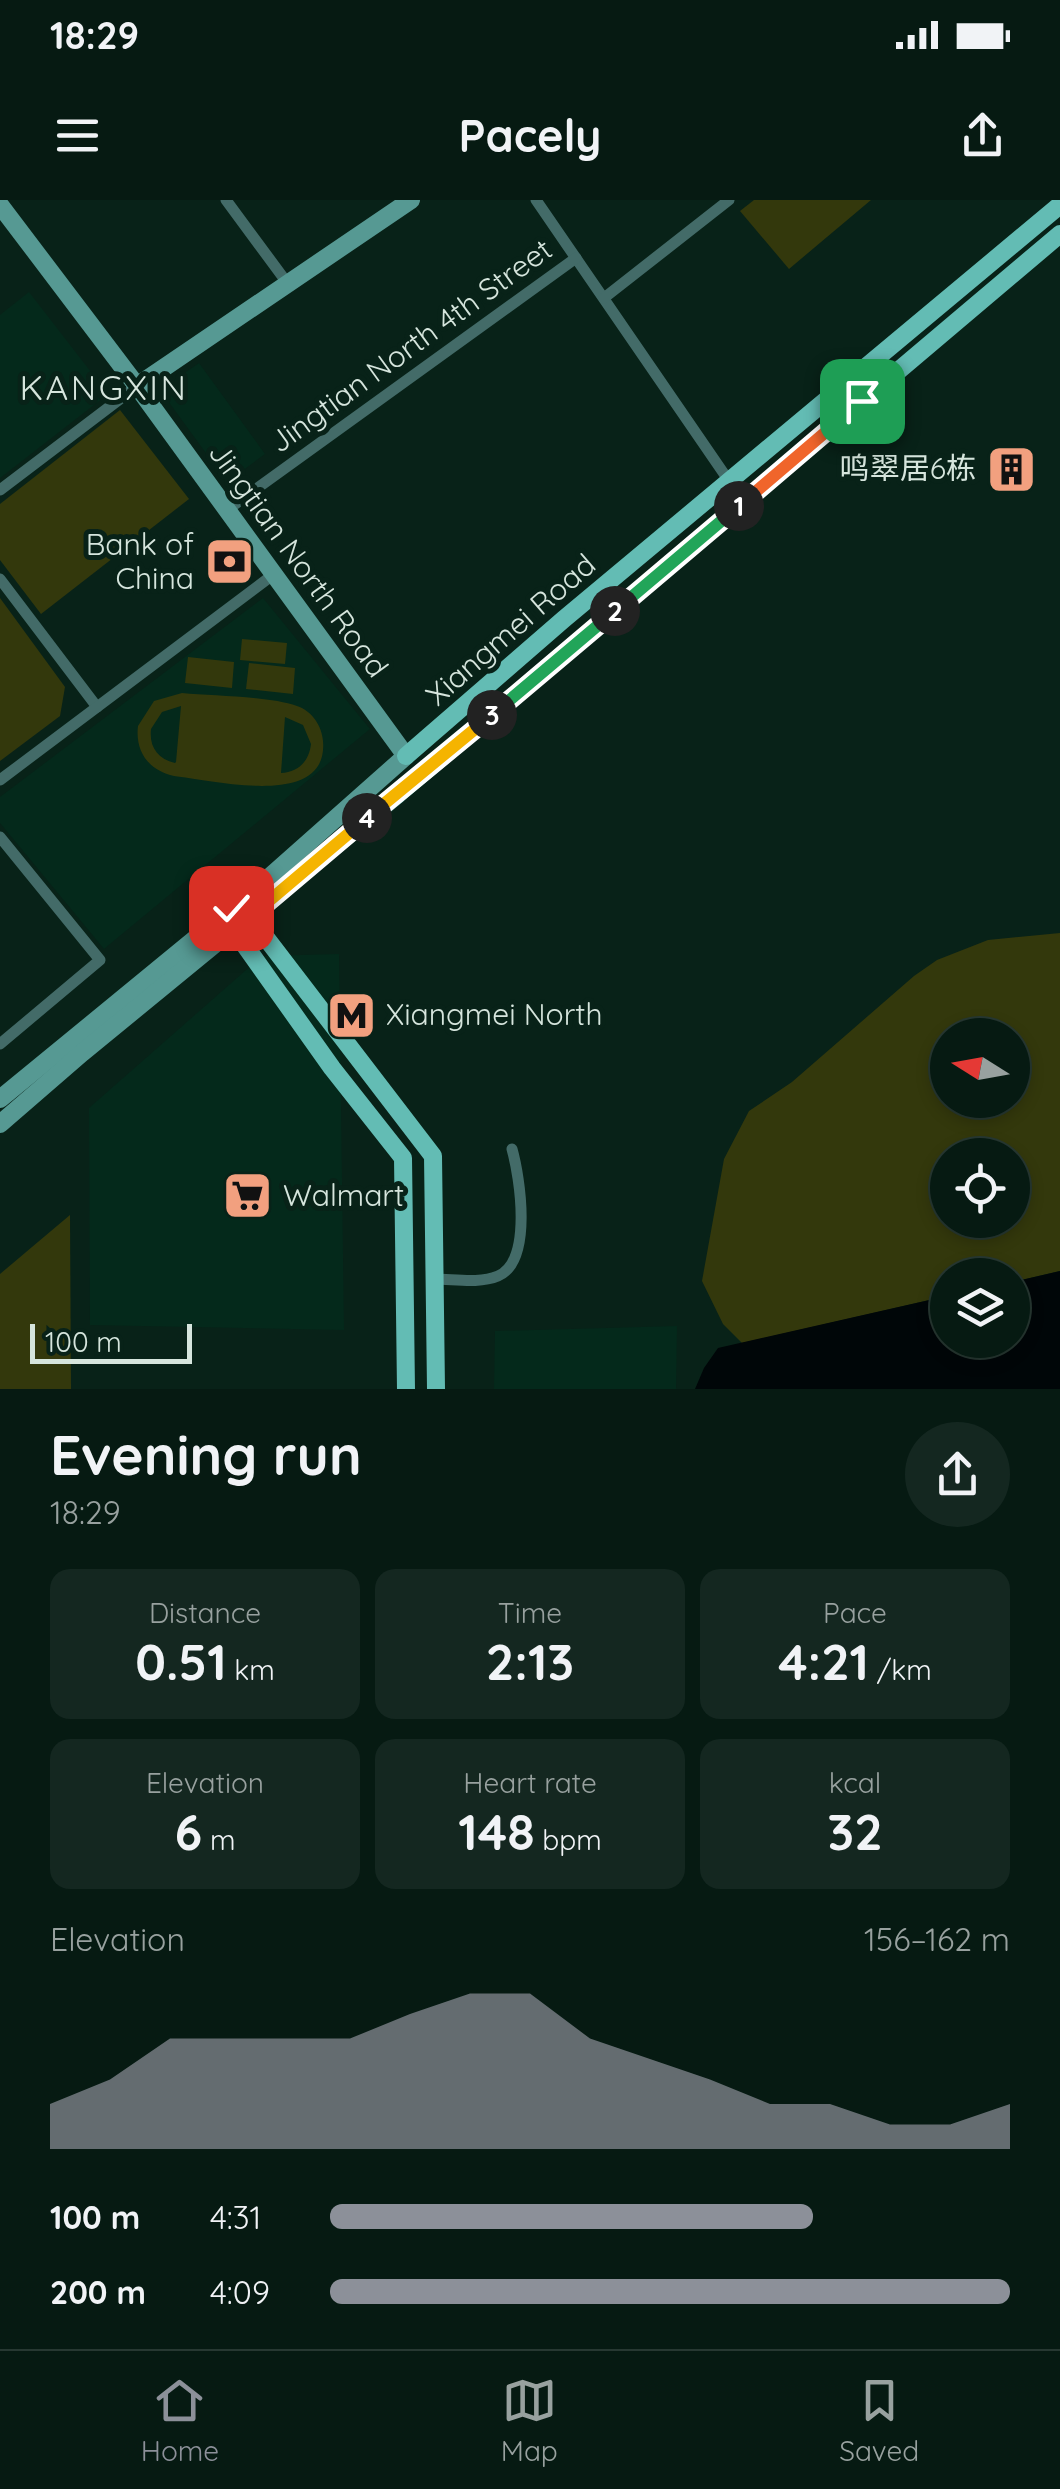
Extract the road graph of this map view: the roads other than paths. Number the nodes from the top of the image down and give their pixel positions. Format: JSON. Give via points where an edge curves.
{"nodes":[{"id":1,"x":226,"y":200,"type":"edge"},
{"id":2,"x":411,"y":200,"type":"edge"},
{"id":3,"x":536,"y":200,"type":"edge"},
{"id":4,"x":728,"y":200,"type":"edge"},
{"id":5,"x":1038,"y":200,"type":"edge"},
{"id":6,"x":0,"y":205,"type":"edge"},
{"id":7,"x":1060,"y":205,"type":"edge"},
{"id":8,"x":1060,"y":234,"type":"edge"},
{"id":9,"x":1024,"y":235,"type":"junction"},
{"id":10,"x":1060,"y":248,"type":"edge"},
{"id":11,"x":574,"y":255,"type":"junction"},
{"id":12,"x":1016,"y":271,"type":"junction"},
{"id":13,"x":288,"y":284,"type":"junction"},
{"id":14,"x":604,"y":298,"type":"junction"},
{"id":15,"x":137,"y":386,"type":"junction"},
{"id":16,"x":730,"y":480,"type":"junction"},
{"id":17,"x":0,"y":490,"type":"edge"},
{"id":18,"x":225,"y":507,"type":"junction"},
{"id":19,"x":274,"y":574,"type":"junction"},
{"id":20,"x":0,"y":579,"type":"edge"},
{"id":21,"x":564,"y":618,"type":"junction"},
{"id":22,"x":586,"y":636,"type":"junction"},
{"id":23,"x":97,"y":707,"type":"junction"},
{"id":24,"x":406,"y":756,"type":"junction"},
{"id":25,"x":418,"y":777,"type":"junction"},
{"id":26,"x":0,"y":780,"type":"edge"},
{"id":27,"x":397,"y":795,"type":"junction"},
{"id":28,"x":0,"y":837,"type":"edge"},
{"id":29,"x":231,"y":908,"type":"junction"},
{"id":30,"x":250,"y":917,"type":"junction"},
{"id":31,"x":234,"y":930,"type":"junction"},
{"id":32,"x":0,"y":1044,"type":"edge"},
{"id":33,"x":0,"y":1099,"type":"edge"},
{"id":34,"x":0,"y":1124,"type":"edge"},
{"id":35,"x":512,"y":1148,"type":"dead end"},
{"id":36,"x":434,"y":1279,"type":"junction"},
{"id":37,"x":406,"y":1389,"type":"edge"},
{"id":38,"x":436,"y":1389,"type":"edge"}],
"edges":[{"from":1,"to":13,"type":"street"},
{"from":2,"to":13,"type":"main road"},
{"from":3,"to":11,"type":"street"},
{"from":4,"to":14,"type":"street"},
{"from":5,"to":9,"type":"main road"},
{"from":6,"to":15,"type":"main road","name":"Jingtian North Road"},
{"from":7,"to":9,"type":"main road","name":"Xiangmei Road"},
{"from":8,"to":12,"type":"main road","name":"Xiangmei Road"},
{"from":9,"to":16,"type":"main road","name":"Xiangmei Road"},
{"from":10,"to":12,"type":"main road"},
{"from":11,"to":14,"type":"street"},
{"from":11,"to":18,"type":"street","name":"Jingtian North 4th Street"},
{"from":12,"to":22,"type":"main road","name":"Xiangmei Road"},
{"from":13,"to":15,"type":"main road"},
{"from":14,"to":16,"type":"street"},
{"from":15,"to":17,"type":"street"},
{"from":15,"to":18,"type":"main road","name":"Jingtian North Road"},
{"from":16,"to":21,"type":"main road","name":"Xiangmei Road"},
{"from":18,"to":19,"type":"main road","name":"Jingtian North Road"},
{"from":19,"to":23,"type":"street"},
{"from":19,"to":24,"type":"main road","name":"Jingtian North Road"},
{"from":20,"to":23,"type":"street"},
{"from":21,"to":22,"type":"main road","via":[[568,637]]},
{"from":21,"to":24,"type":"main road","name":"Xiangmei Road"},
{"from":22,"to":25,"type":"main road","name":"Xiangmei Road"},
{"from":23,"to":26,"type":"street"},
{"from":24,"to":25,"type":"main road"},
{"from":24,"to":27,"type":"main road"},
{"from":24,"to":29,"type":"main road","name":"Xiangmei Road"},
{"from":25,"to":27,"type":"main road","name":"Xiangmei Road"},
{"from":27,"to":30,"type":"main road","name":"Xiangmei Road"},
{"from":28,"to":32,"type":"street","via":[[100,960]]},
{"from":29,"to":30,"type":"main road"},
{"from":29,"to":31,"type":"main road"},
{"from":29,"to":33,"type":"main road","name":"Xiangmei Road"},
{"from":30,"to":31,"type":"main road","name":"Xiangmei Road"},
{"from":30,"to":36,"type":"main road","via":[[433,1156]]},
{"from":31,"to":34,"type":"main road","name":"Xiangmei Road"},
{"from":31,"to":37,"type":"main road","via":[[403,1158]]},
{"from":35,"to":36,"type":"street","via":[[520,1185],[513,1263],[486,1279]]},
{"from":36,"to":38,"type":"main road"}]}
